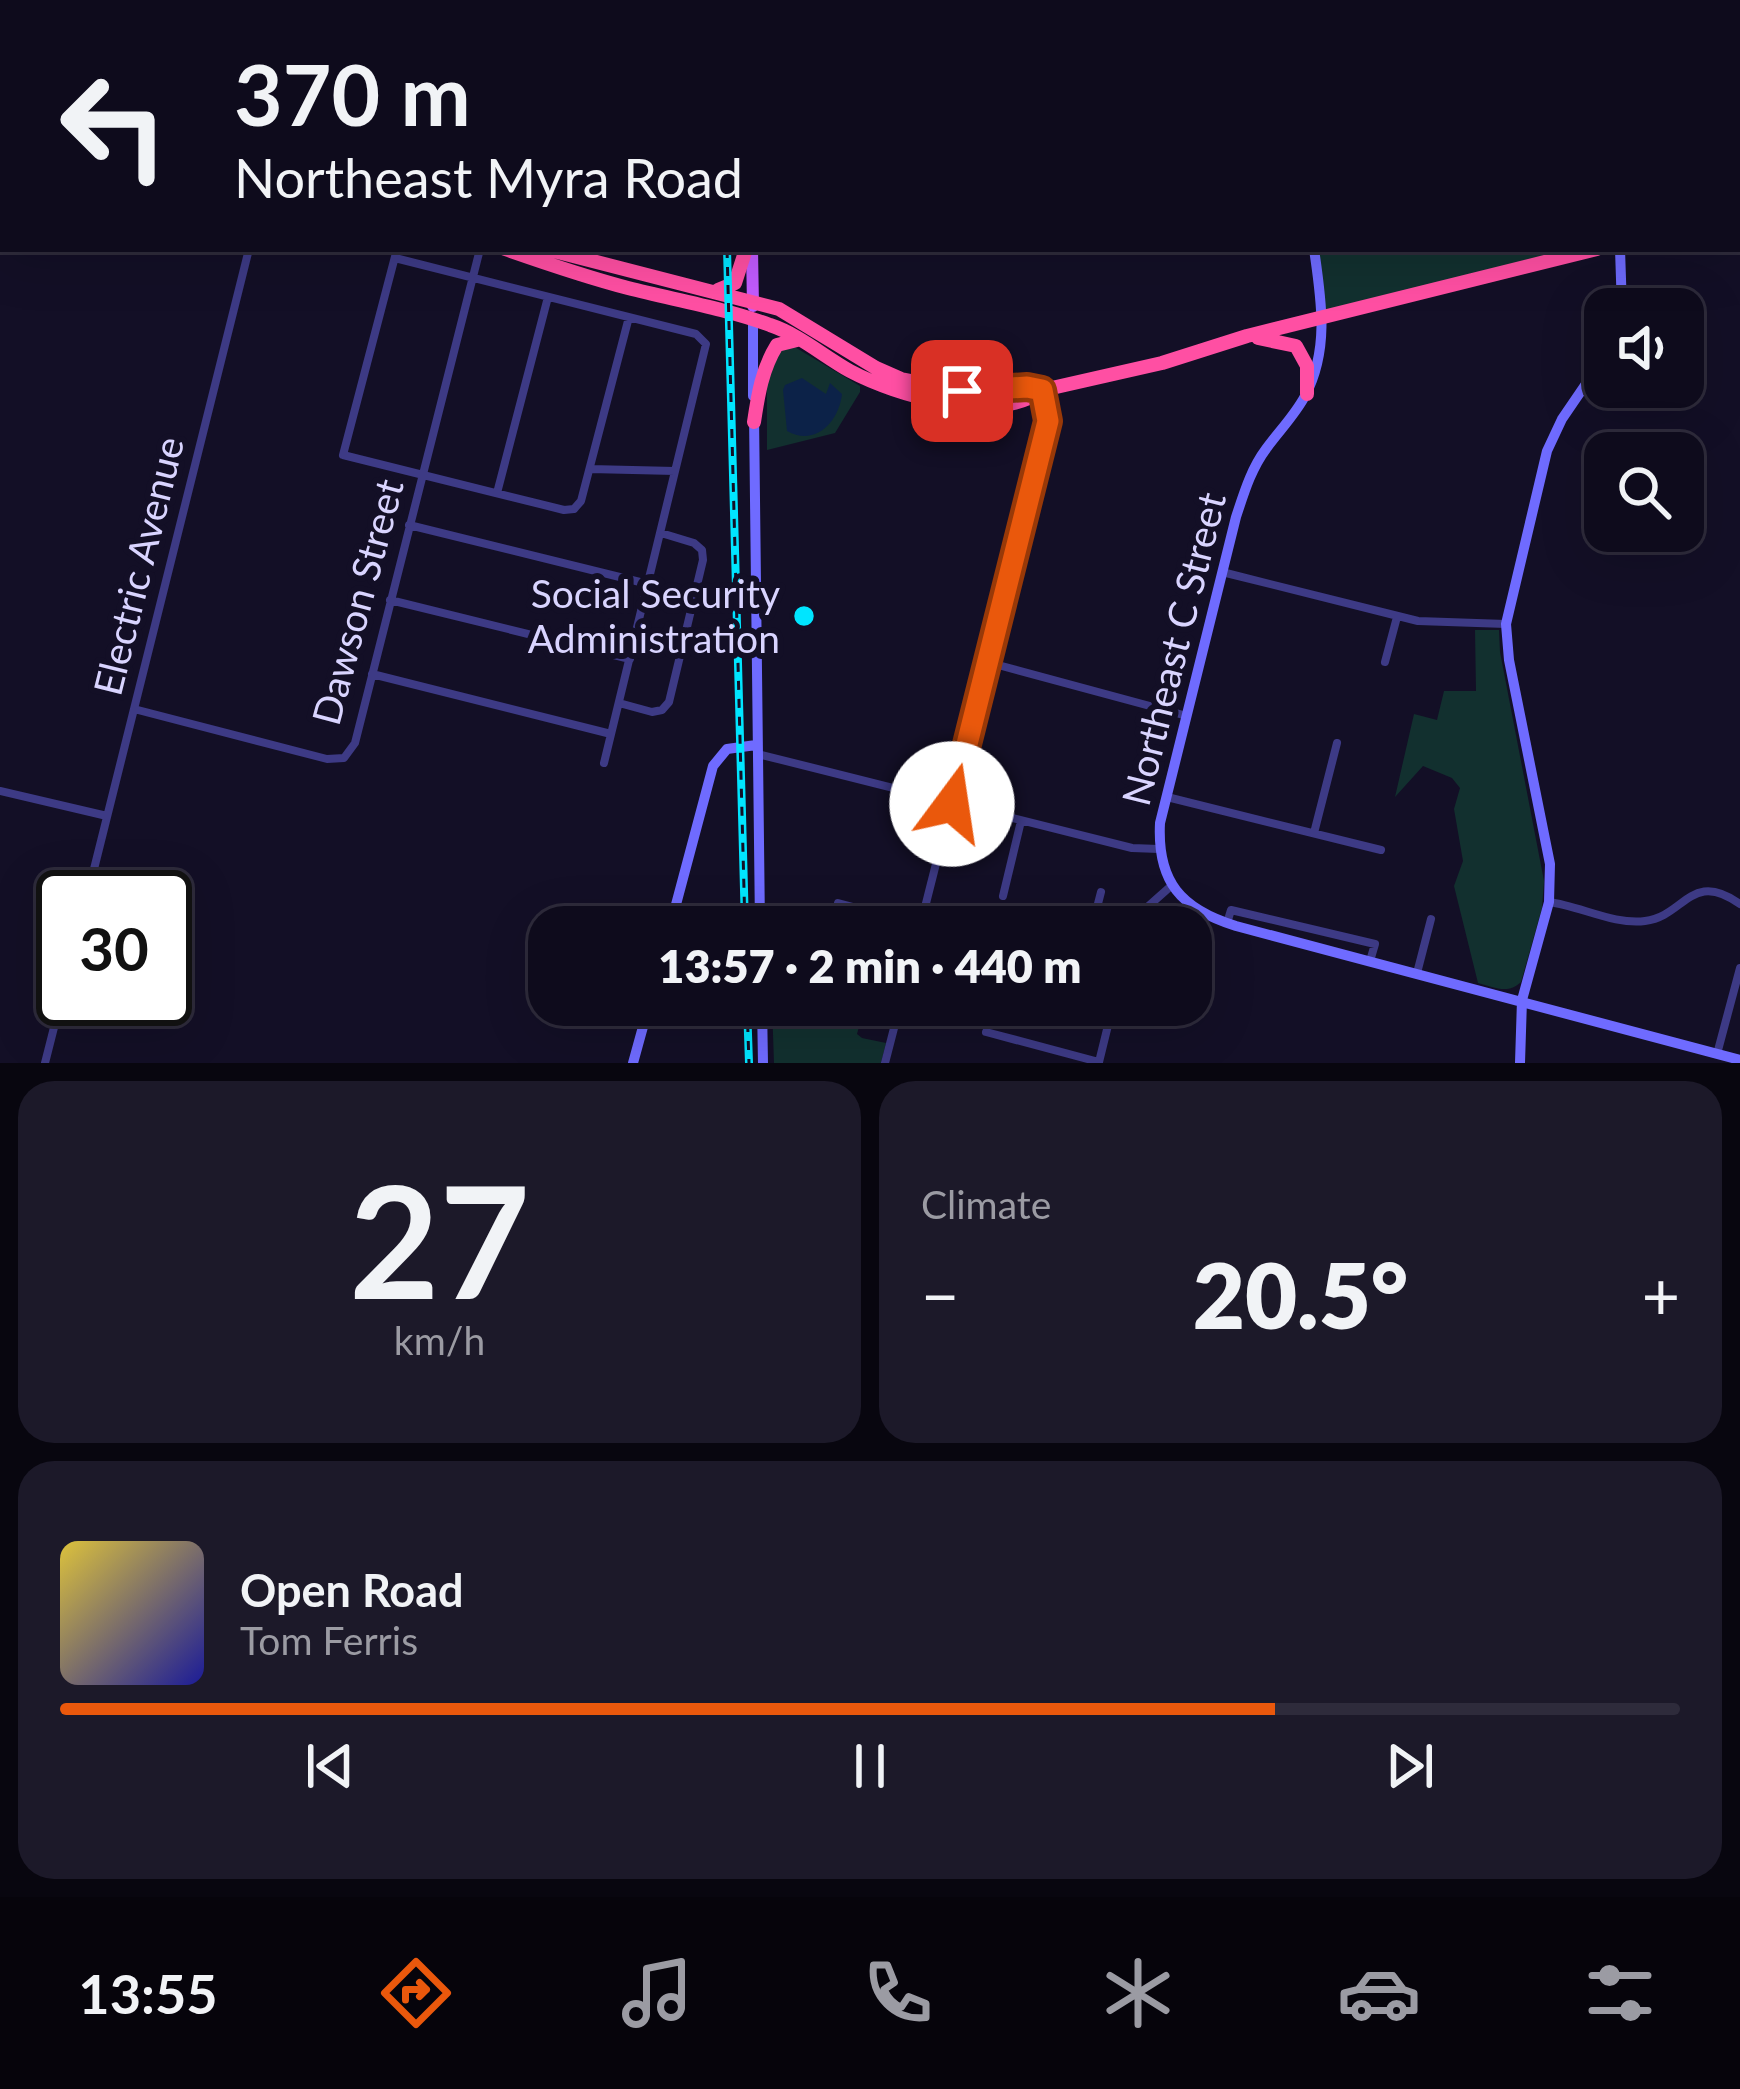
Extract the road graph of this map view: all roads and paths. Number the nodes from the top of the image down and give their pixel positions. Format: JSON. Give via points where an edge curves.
{"nodes":[{"id":1,"x":248,"y":252,"type":"edge"},
{"id":2,"x":479,"y":252,"type":"edge"},
{"id":3,"x":514,"y":252,"type":"edge"},
{"id":4,"x":558,"y":252,"type":"edge"},
{"id":5,"x":748,"y":252,"type":"edge"},
{"id":6,"x":749,"y":252,"type":"edge"},
{"id":7,"x":1313,"y":252,"type":"edge"},
{"id":8,"x":1585,"y":252,"type":"edge"},
{"id":9,"x":1620,"y":252,"type":"edge"},
{"id":10,"x":396,"y":253,"type":"edge"},
{"id":11,"x":472,"y":278,"type":"junction"},
{"id":12,"x":1621,"y":288,"type":"edge"},
{"id":13,"x":713,"y":291,"type":"junction"},
{"id":14,"x":548,"y":297,"type":"junction"},
{"id":15,"x":753,"y":301,"type":"junction"},
{"id":16,"x":1324,"y":316,"type":"junction"},
{"id":17,"x":629,"y":317,"type":"junction"},
{"id":18,"x":753,"y":320,"type":"junction"},
{"id":19,"x":1246,"y":336,"type":"junction"},
{"id":20,"x":813,"y":347,"type":"junction"},
{"id":21,"x":1584,"y":387,"type":"edge"},
{"id":22,"x":1042,"y":390,"type":"junction"},
{"id":23,"x":1307,"y":394,"type":"junction"},
{"id":24,"x":754,"y":422,"type":"junction"},
{"id":25,"x":590,"y":469,"type":"junction"},
{"id":26,"x":675,"y":471,"type":"junction"},
{"id":27,"x":422,"y":475,"type":"junction"},
{"id":28,"x":497,"y":494,"type":"junction"},
{"id":29,"x":409,"y":525,"type":"junction"},
{"id":30,"x":661,"y":533,"type":"junction"},
{"id":31,"x":1222,"y":572,"type":"junction"},
{"id":32,"x":648,"y":584,"type":"junction"},
{"id":33,"x":390,"y":600,"type":"junction"},
{"id":34,"x":1397,"y":616,"type":"junction"},
{"id":35,"x":1506,"y":624,"type":"junction"},
{"id":36,"x":629,"y":659,"type":"junction"},
{"id":37,"x":987,"y":662,"type":"junction"},
{"id":38,"x":1385,"y":662,"type":"dead end"},
{"id":39,"x":372,"y":674,"type":"junction"},
{"id":40,"x":619,"y":703,"type":"junction"},
{"id":41,"x":134,"y":709,"type":"junction"},
{"id":42,"x":1186,"y":716,"type":"junction"},
{"id":43,"x":611,"y":734,"type":"junction"},
{"id":44,"x":1337,"y":742,"type":"dead end"},
{"id":45,"x":756,"y":749,"type":"junction"},
{"id":46,"x":604,"y":763,"type":"dead end"},
{"id":47,"x":0,"y":790,"type":"edge"},
{"id":48,"x":1167,"y":797,"type":"junction"},
{"id":49,"x":952,"y":804,"type":"junction"},
{"id":50,"x":107,"y":816,"type":"junction"},
{"id":51,"x":1021,"y":821,"type":"junction"},
{"id":52,"x":1314,"y":833,"type":"junction"},
{"id":53,"x":1159,"y":849,"type":"junction"},
{"id":54,"x":1381,"y":850,"type":"dead end"},
{"id":55,"x":94,"y":870,"type":"edge"},
{"id":56,"x":1171,"y":886,"type":"junction"},
{"id":57,"x":1101,"y":892,"type":"dead end"},
{"id":58,"x":1003,"y":896,"type":"dead end"},
{"id":59,"x":1550,"y":902,"type":"junction"},
{"id":60,"x":838,"y":903,"type":"dead end"},
{"id":61,"x":1740,"y":904,"type":"edge"},
{"id":62,"x":676,"y":906,"type":"edge"},
{"id":63,"x":760,"y":906,"type":"edge"},
{"id":64,"x":849,"y":906,"type":"edge"},
{"id":65,"x":925,"y":906,"type":"edge"},
{"id":66,"x":1097,"y":906,"type":"edge"},
{"id":67,"x":1148,"y":906,"type":"edge"},
{"id":68,"x":1431,"y":919,"type":"dead end"},
{"id":69,"x":1740,"y":968,"type":"edge"},
{"id":70,"x":1417,"y":974,"type":"junction"},
{"id":71,"x":1522,"y":1000,"type":"junction"},
{"id":72,"x":54,"y":1026,"type":"edge"},
{"id":73,"x":644,"y":1026,"type":"edge"},
{"id":74,"x":762,"y":1026,"type":"edge"},
{"id":75,"x":895,"y":1026,"type":"edge"},
{"id":76,"x":1108,"y":1026,"type":"edge"},
{"id":77,"x":986,"y":1033,"type":"dead end"},
{"id":78,"x":1718,"y":1054,"type":"junction"},
{"id":79,"x":1740,"y":1060,"type":"edge"},
{"id":80,"x":1099,"y":1062,"type":"edge"},
{"id":81,"x":45,"y":1063,"type":"edge"},
{"id":82,"x":634,"y":1063,"type":"edge"},
{"id":83,"x":763,"y":1063,"type":"edge"},
{"id":84,"x":885,"y":1063,"type":"edge"},
{"id":85,"x":1520,"y":1063,"type":"edge"}],
"edges":[{"from":1,"to":41,"type":"street","name":"Electric Avenue"},
{"from":2,"to":11,"type":"street","name":"Dawson Street"},
{"from":3,"to":18,"type":"highway"},
{"from":4,"to":13,"type":"highway"},
{"from":5,"to":13,"type":"highway","via":[[735,283]]},
{"from":6,"to":15,"type":"main road"},
{"from":7,"to":16,"type":"main road","name":"Northeast C Street"},
{"from":8,"to":16,"type":"highway"},
{"from":9,"to":12,"type":"main road"},
{"from":10,"to":11,"type":"street"},
{"from":10,"to":27,"type":"street","via":[[344,455]]},
{"from":11,"to":14,"type":"street"},
{"from":11,"to":27,"type":"street","name":"Dawson Street"},
{"from":13,"to":15,"type":"highway"},
{"from":14,"to":17,"type":"street"},
{"from":14,"to":28,"type":"street"},
{"from":15,"to":18,"type":"main road"},
{"from":15,"to":22,"type":"highway","via":[[796,316],[901,379],[962,391]]},
{"from":16,"to":19,"type":"highway"},
{"from":16,"to":23,"type":"main road","name":"Northeast C Street"},
{"from":17,"to":25,"type":"street"},
{"from":17,"to":26,"type":"street","via":[[706,344]]},
{"from":18,"to":20,"type":"highway"},
{"from":18,"to":24,"type":"main road"},
{"from":19,"to":22,"type":"highway"},
{"from":19,"to":23,"type":"highway","via":[[1296,346],[1307,366]]},
{"from":20,"to":22,"type":"highway","via":[[868,380],[926,399],[994,405]]},
{"from":20,"to":24,"type":"highway","via":[[793,339],[777,345]]},
{"from":21,"to":35,"type":"main road","via":[[1547,451]]},
{"from":22,"to":37,"type":"street","via":[[1048,421]]},
{"from":23,"to":31,"type":"main road","name":"Northeast C Street","via":[[1247,482]]},
{"from":24,"to":45,"type":"main road"},
{"from":25,"to":26,"type":"street"},
{"from":25,"to":28,"type":"street","via":[[574,509]]},
{"from":26,"to":30,"type":"street"},
{"from":27,"to":28,"type":"street"},
{"from":27,"to":29,"type":"street","name":"Dawson Street"},
{"from":29,"to":32,"type":"street"},
{"from":29,"to":33,"type":"street","name":"Dawson Street"},
{"from":30,"to":32,"type":"street"},
{"from":30,"to":40,"type":"street","via":[[694,543],[704,560],[669,701],[662,710]]},
{"from":31,"to":34,"type":"street"},
{"from":31,"to":42,"type":"main road","name":"Northeast C Street"},
{"from":32,"to":36,"type":"street"},
{"from":33,"to":36,"type":"street"},
{"from":33,"to":39,"type":"street","name":"Dawson Street"},
{"from":34,"to":35,"type":"street"},
{"from":34,"to":38,"type":"street"},
{"from":35,"to":59,"type":"main road"},
{"from":36,"to":40,"type":"street"},
{"from":37,"to":42,"type":"street"},
{"from":37,"to":49,"type":"street"},
{"from":39,"to":41,"type":"street","name":"Dawson Street","via":[[344,758]]},
{"from":39,"to":43,"type":"street"},
{"from":40,"to":43,"type":"street"},
{"from":41,"to":50,"type":"street","name":"Electric Avenue"},
{"from":42,"to":48,"type":"main road","name":"Northeast C Street"},
{"from":43,"to":46,"type":"street"},
{"from":44,"to":52,"type":"street"},
{"from":45,"to":49,"type":"street"},
{"from":45,"to":62,"type":"main road","via":[[728,749],[713,766]]},
{"from":45,"to":63,"type":"main road"},
{"from":47,"to":50,"type":"street"},
{"from":48,"to":52,"type":"street"},
{"from":48,"to":53,"type":"main road","name":"Northeast C Street"},
{"from":49,"to":51,"type":"street"},
{"from":49,"to":65,"type":"street"},
{"from":50,"to":55,"type":"street","name":"Electric Avenue"},
{"from":51,"to":53,"type":"street"},
{"from":51,"to":58,"type":"street"},
{"from":52,"to":54,"type":"street"},
{"from":53,"to":56,"type":"main road","name":"Northeast C Street"},
{"from":56,"to":67,"type":"street"},
{"from":56,"to":70,"type":"main road","via":[[1227,923]]},
{"from":57,"to":66,"type":"street"},
{"from":59,"to":61,"type":"street","via":[[1636,922],[1700,891]]},
{"from":59,"to":71,"type":"main road"},
{"from":60,"to":64,"type":"street"},
{"from":68,"to":70,"type":"street"},
{"from":69,"to":78,"type":"street"},
{"from":70,"to":71,"type":"main road"},
{"from":71,"to":78,"type":"main road"},
{"from":71,"to":85,"type":"main road"},
{"from":72,"to":81,"type":"street"},
{"from":73,"to":82,"type":"main road"},
{"from":74,"to":83,"type":"main road"},
{"from":75,"to":84,"type":"street"},
{"from":76,"to":80,"type":"street"},
{"from":77,"to":80,"type":"street"},
{"from":78,"to":79,"type":"main road"}]}
